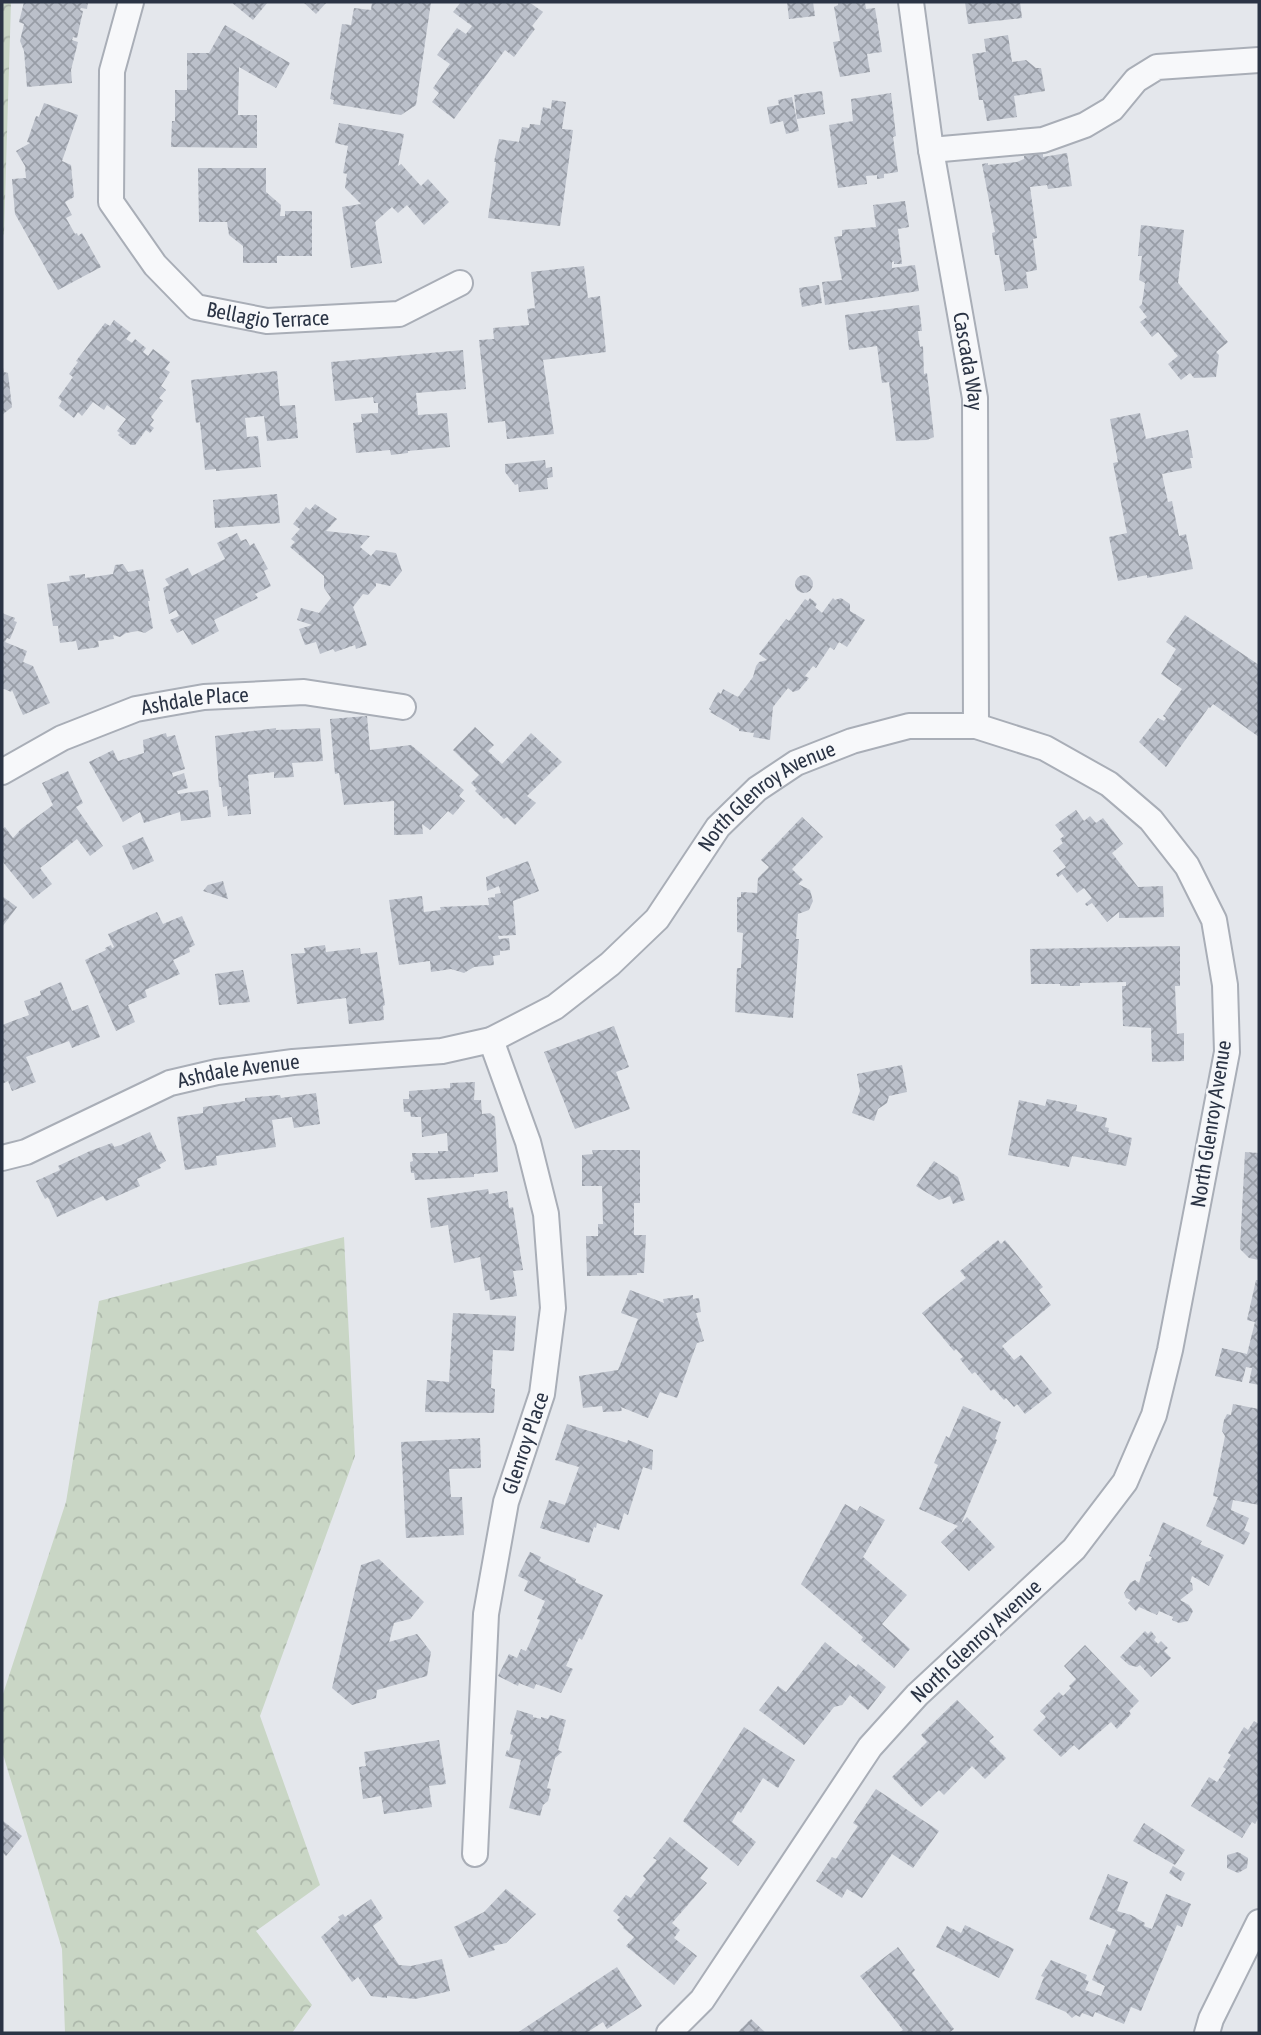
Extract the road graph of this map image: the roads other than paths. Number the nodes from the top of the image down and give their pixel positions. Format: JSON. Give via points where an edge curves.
{"nodes":[{"id":1,"x":131,"y":2,"type":"edge"},
{"id":2,"x":911,"y":2,"type":"edge"},
{"id":3,"x":1259,"y":60,"type":"edge"},
{"id":4,"x":931,"y":150,"type":"junction"},
{"id":5,"x":460,"y":283,"type":"dead end"},
{"id":6,"x":403,"y":707,"type":"dead end"},
{"id":7,"x":976,"y":726,"type":"junction"},
{"id":8,"x":2,"y":772,"type":"edge"},
{"id":9,"x":491,"y":1040,"type":"junction"},
{"id":10,"x":2,"y":1158,"type":"edge"},
{"id":11,"x":475,"y":1853,"type":"dead end"},
{"id":12,"x":1259,"y":1922,"type":"edge"},
{"id":13,"x":669,"y":2033,"type":"edge"},
{"id":14,"x":1207,"y":2033,"type":"edge"}],
"edges":[{"from":1,"to":5,"type":"street","name":"Bellagio Terrace","via":[[112,71],[111,202],[155,265],[196,306],[267,321],[399,314]]},
{"from":2,"to":4,"type":"street","name":"Cascada Way"},
{"from":3,"to":4,"type":"street","via":[[1157,67],[1136,80],[1112,109],[1085,125],[1043,140]]},
{"from":4,"to":7,"type":"street","name":"Cascada Way","via":[[975,398]]},
{"from":6,"to":8,"type":"street","name":"Ashdale Place","via":[[304,692],[204,697],[136,709],[62,738]]},
{"from":7,"to":9,"type":"street","name":"North Glenroy Avenue","via":[[909,726],[796,763],[757,789],[718,827],[657,919],[610,964],[555,1007]]},
{"from":7,"to":13,"type":"street","name":"North Glenroy Avenue","via":[[1045,748],[1109,784],[1151,820],[1187,866],[1214,920],[1225,985],[1227,1052],[1170,1350],[1154,1415],[1125,1482],[1073,1549],[917,1695],[870,1747],[702,2000]]},
{"from":9,"to":10,"type":"street","name":"Ashdale Avenue","via":[[442,1051],[217,1072],[170,1083],[26,1152]]},
{"from":9,"to":11,"type":"street","name":"Glenroy Place","via":[[528,1142],[546,1214],[553,1308],[542,1394],[506,1502],[486,1614]]},
{"from":12,"to":14,"type":"street"}]}
